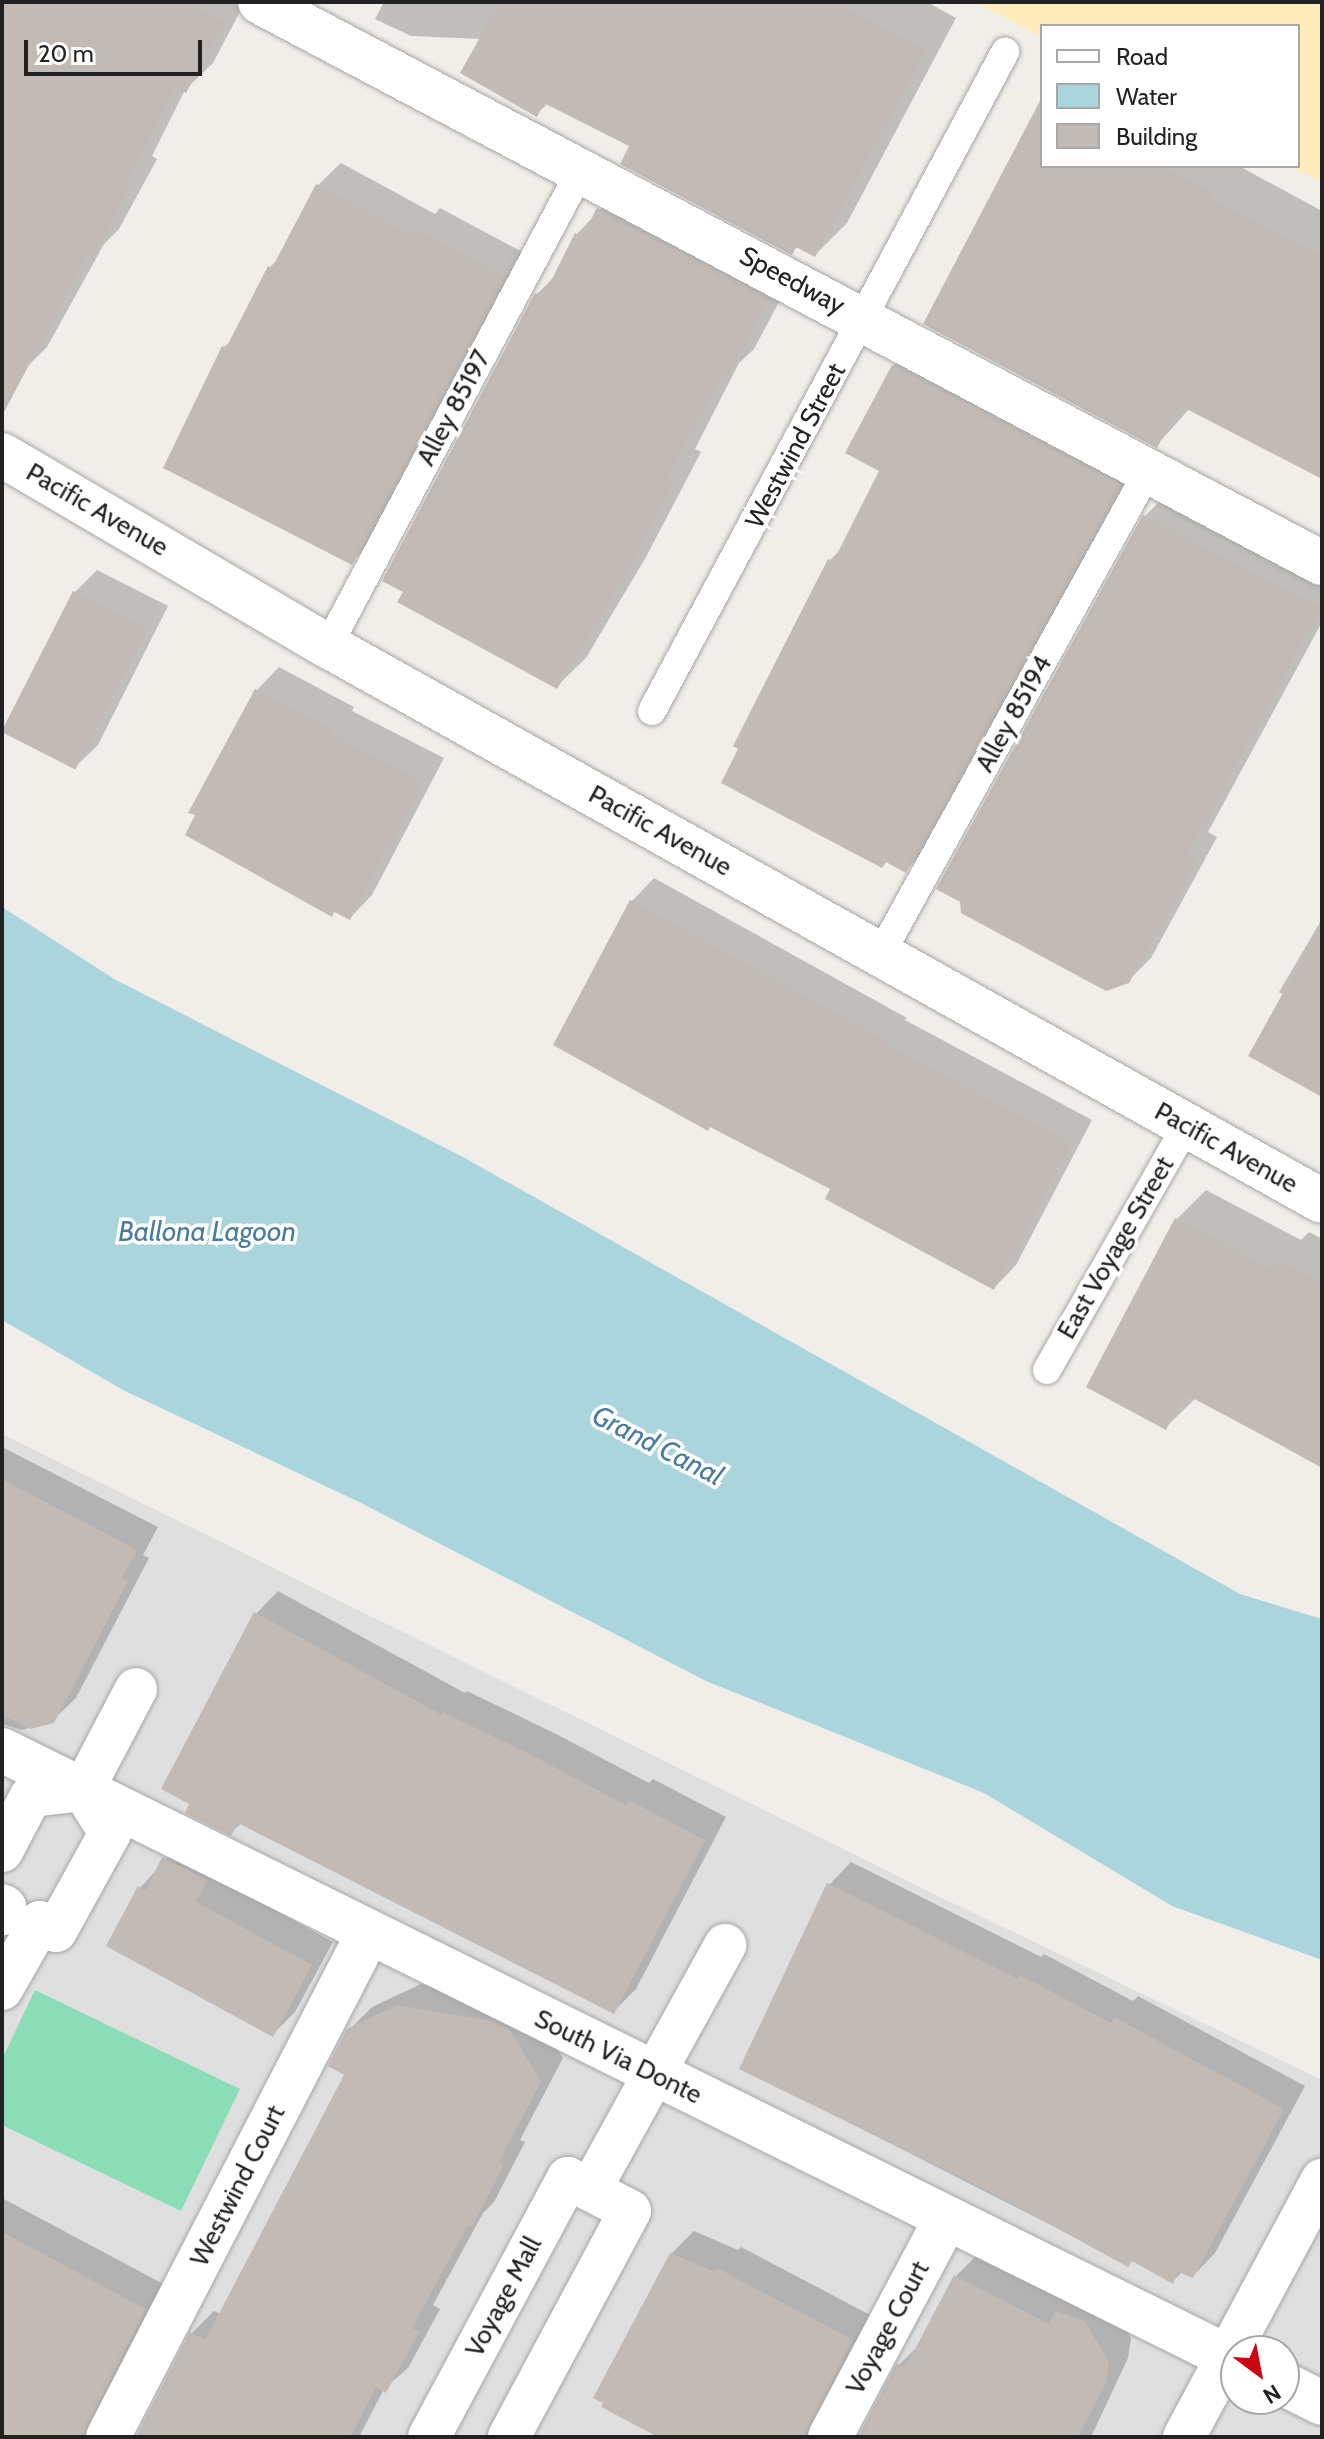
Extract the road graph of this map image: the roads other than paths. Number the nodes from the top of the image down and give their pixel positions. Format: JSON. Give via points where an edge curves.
{"nodes":[{"id":1,"x":260,"y":2,"type":"edge"},
{"id":2,"x":307,"y":13,"type":"edge"},
{"id":3,"x":1005,"y":52,"type":"dead end"},
{"id":4,"x":581,"y":170,"type":"junction"},
{"id":5,"x":864,"y":320,"type":"junction"},
{"id":6,"x":2,"y":455,"type":"edge"},
{"id":7,"x":1147,"y":473,"type":"junction"},
{"id":8,"x":1322,"y":563,"type":"edge"},
{"id":9,"x":328,"y":646,"type":"junction"},
{"id":10,"x":652,"y":711,"type":"dead end"},
{"id":11,"x":880,"y":955,"type":"junction"},
{"id":12,"x":1186,"y":1126,"type":"junction"},
{"id":13,"x":1322,"y":1201,"type":"edge"},
{"id":14,"x":1047,"y":1370,"type":"dead end"},
{"id":15,"x":136,"y":1689,"type":"dead end"},
{"id":16,"x":2,"y":1750,"type":"edge"},
{"id":17,"x":83,"y":1790,"type":"junction"},
{"id":18,"x":2,"y":1851,"type":"edge"},
{"id":19,"x":2,"y":1905,"type":"edge"},
{"id":20,"x":2,"y":1914,"type":"edge"},
{"id":21,"x":368,"y":1934,"type":"junction"},
{"id":22,"x":725,"y":1945,"type":"dead end"},
{"id":23,"x":2,"y":1989,"type":"edge"},
{"id":24,"x":653,"y":2075,"type":"junction"},
{"id":25,"x":1322,"y":2180,"type":"edge"},
{"id":26,"x":590,"y":2190,"type":"junction"},
{"id":27,"x":946,"y":2219,"type":"junction"},
{"id":28,"x":1243,"y":2335,"type":"edge"},
{"id":29,"x":1220,"y":2354,"type":"edge"},
{"id":30,"x":1220,"y":2377,"type":"edge"},
{"id":31,"x":1300,"y":2392,"type":"edge"},
{"id":32,"x":1322,"y":2403,"type":"edge"},
{"id":33,"x":108,"y":2437,"type":"edge"},
{"id":34,"x":429,"y":2437,"type":"edge"},
{"id":35,"x":509,"y":2437,"type":"edge"},
{"id":36,"x":830,"y":2437,"type":"edge"},
{"id":37,"x":1184,"y":2437,"type":"edge"}],
"edges":[{"from":1,"to":2,"type":"street","name":"Speedway"},
{"from":2,"to":4,"type":"street","name":"Speedway"},
{"from":3,"to":5,"type":"lane","name":"Westwind Street"},
{"from":4,"to":5,"type":"street","name":"Speedway"},
{"from":4,"to":9,"type":"lane","name":"Alley 85197"},
{"from":5,"to":7,"type":"street","name":"Speedway"},
{"from":5,"to":10,"type":"lane","name":"Westwind Street"},
{"from":6,"to":9,"type":"street","name":"Pacific Avenue"},
{"from":7,"to":8,"type":"street","name":"Speedway"},
{"from":7,"to":11,"type":"lane","name":"Alley 85194"},
{"from":9,"to":11,"type":"street","name":"Pacific Avenue"},
{"from":11,"to":12,"type":"street","name":"Pacific Avenue"},
{"from":12,"to":13,"type":"street","name":"Pacific Avenue"},
{"from":12,"to":14,"type":"lane","name":"East Voyage Street"},
{"from":15,"to":17,"type":"street"},
{"from":16,"to":17,"type":"street","name":"South Via Donte"},
{"from":17,"to":18,"type":"street","via":[[31,1796]]},
{"from":17,"to":21,"type":"street","name":"South Via Donte"},
{"from":17,"to":23,"type":"street","via":[[110,1833],[56,1931],[40,1922]]},
{"from":19,"to":20,"type":"street"},
{"from":21,"to":24,"type":"street","name":"South Via Donte"},
{"from":21,"to":33,"type":"street","name":"Westwind Court"},
{"from":22,"to":24,"type":"street"},
{"from":24,"to":26,"type":"street"},
{"from":24,"to":27,"type":"street","name":"South Via Donte"},
{"from":25,"to":28,"type":"street"},
{"from":26,"to":34,"type":"street","name":"Voyage Mall","via":[[568,2178]]},
{"from":26,"to":35,"type":"street","name":"Voyage Mall","via":[[630,2211]]},
{"from":27,"to":29,"type":"street","name":"South Via Donte"},
{"from":27,"to":36,"type":"street","name":"Voyage Court"},
{"from":30,"to":37,"type":"street"},
{"from":31,"to":32,"type":"street"}]}
